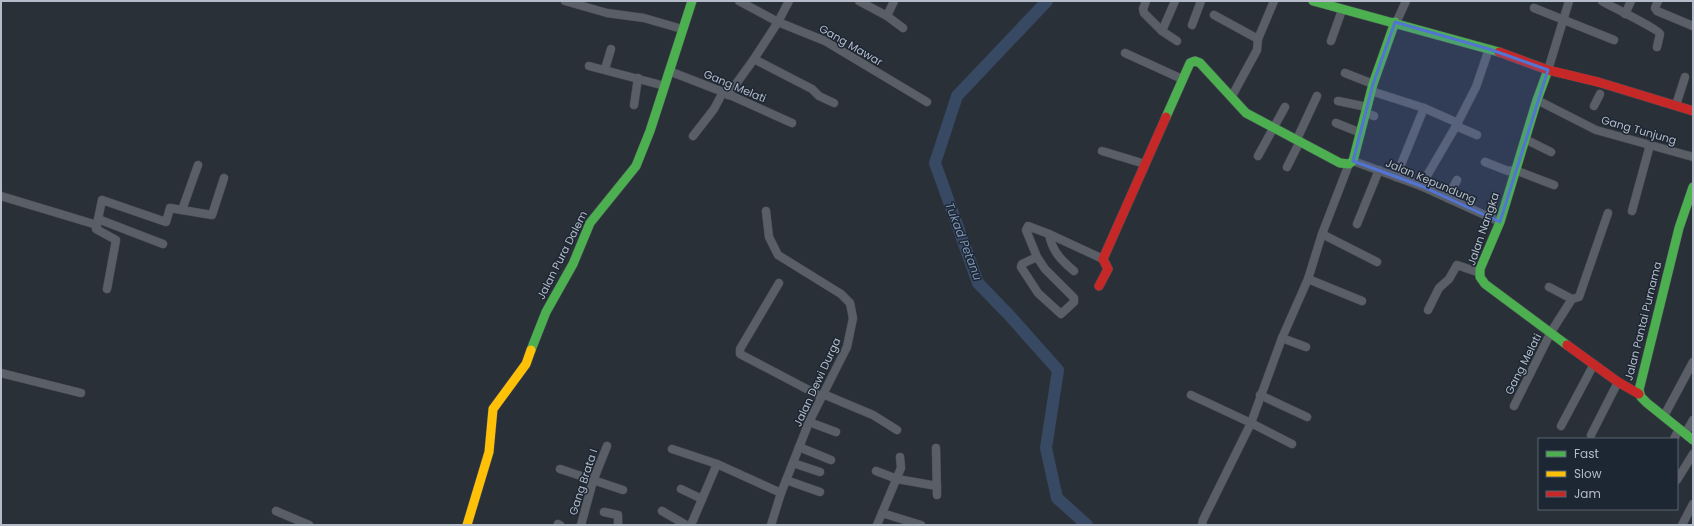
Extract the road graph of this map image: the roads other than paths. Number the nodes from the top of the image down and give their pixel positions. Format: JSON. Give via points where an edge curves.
{"nodes":[{"id":1,"x":565,"y":1,"type":"edge"},
{"id":2,"x":692,"y":1,"type":"edge"},
{"id":3,"x":739,"y":1,"type":"edge"},
{"id":4,"x":789,"y":1,"type":"edge"},
{"id":5,"x":859,"y":1,"type":"edge"},
{"id":6,"x":894,"y":1,"type":"edge"},
{"id":7,"x":1146,"y":1,"type":"edge"},
{"id":8,"x":1175,"y":1,"type":"edge"},
{"id":9,"x":1202,"y":1,"type":"edge"},
{"id":10,"x":1274,"y":1,"type":"edge"},
{"id":11,"x":1406,"y":1,"type":"edge"},
{"id":12,"x":1569,"y":1,"type":"edge"},
{"id":13,"x":1602,"y":1,"type":"edge"},
{"id":14,"x":1631,"y":1,"type":"edge"},
{"id":15,"x":1658,"y":1,"type":"edge"},
{"id":16,"x":1318,"y":2,"type":"edge"},
{"id":17,"x":1534,"y":8,"type":"dead end"},
{"id":18,"x":1342,"y":10,"type":"junction"},
{"id":19,"x":1625,"y":14,"type":"junction"},
{"id":20,"x":1214,"y":15,"type":"dead end"},
{"id":21,"x":887,"y":16,"type":"junction"},
{"id":22,"x":1563,"y":20,"type":"junction"},
{"id":23,"x":778,"y":22,"type":"junction"},
{"id":24,"x":1395,"y":22,"type":"junction"},
{"id":25,"x":1192,"y":25,"type":"dead end"},
{"id":26,"x":1693,"y":26,"type":"edge"},
{"id":27,"x":903,"y":28,"type":"dead end"},
{"id":28,"x":682,"y":29,"type":"junction"},
{"id":29,"x":1162,"y":31,"type":"junction"},
{"id":30,"x":1258,"y":38,"type":"junction"},
{"id":31,"x":1614,"y":40,"type":"dead end"},
{"id":32,"x":1177,"y":41,"type":"dead end"},
{"id":33,"x":1331,"y":41,"type":"dead end"},
{"id":34,"x":1657,"y":47,"type":"dead end"},
{"id":35,"x":612,"y":49,"type":"dead end"},
{"id":36,"x":1489,"y":49,"type":"junction"},
{"id":37,"x":1125,"y":53,"type":"dead end"},
{"id":38,"x":754,"y":59,"type":"junction"},
{"id":39,"x":589,"y":66,"type":"dead end"},
{"id":40,"x":605,"y":69,"type":"junction"},
{"id":41,"x":1548,"y":70,"type":"junction"},
{"id":42,"x":669,"y":71,"type":"junction"},
{"id":43,"x":1345,"y":73,"type":"dead end"},
{"id":44,"x":1685,"y":77,"type":"dead end"},
{"id":45,"x":638,"y":78,"type":"junction"},
{"id":46,"x":1182,"y":79,"type":"junction"},
{"id":47,"x":665,"y":86,"type":"junction"},
{"id":48,"x":1372,"y":88,"type":"junction"},
{"id":49,"x":726,"y":93,"type":"junction"},
{"id":50,"x":1600,"y":94,"type":"dead end"},
{"id":51,"x":1232,"y":96,"type":"junction"},
{"id":52,"x":1317,"y":96,"type":"dead end"},
{"id":53,"x":1537,"y":100,"type":"junction"},
{"id":54,"x":1338,"y":101,"type":"dead end"},
{"id":55,"x":927,"y":102,"type":"dead end"},
{"id":56,"x":834,"y":103,"type":"dead end"},
{"id":57,"x":634,"y":105,"type":"dead end"},
{"id":58,"x":1676,"y":105,"type":"junction"},
{"id":59,"x":1594,"y":106,"type":"dead end"},
{"id":60,"x":1285,"y":107,"type":"dead end"},
{"id":61,"x":1424,"y":108,"type":"junction"},
{"id":62,"x":1693,"y":111,"type":"edge"},
{"id":63,"x":1369,"y":112,"type":"junction"},
{"id":64,"x":792,"y":123,"type":"dead end"},
{"id":65,"x":1336,"y":123,"type":"dead end"},
{"id":66,"x":1457,"y":125,"type":"junction"},
{"id":67,"x":1272,"y":128,"type":"junction"},
{"id":68,"x":1361,"y":133,"type":"junction"},
{"id":69,"x":1477,"y":135,"type":"dead end"},
{"id":70,"x":693,"y":136,"type":"dead end"},
{"id":71,"x":1298,"y":140,"type":"junction"},
{"id":72,"x":1525,"y":140,"type":"junction"},
{"id":73,"x":1650,"y":145,"type":"junction"},
{"id":74,"x":1102,"y":151,"type":"dead end"},
{"id":75,"x":1551,"y":152,"type":"dead end"},
{"id":76,"x":1258,"y":156,"type":"dead end"},
{"id":77,"x":1693,"y":157,"type":"edge"},
{"id":78,"x":1351,"y":162,"type":"junction"},
{"id":79,"x":1485,"y":162,"type":"dead end"},
{"id":80,"x":1145,"y":164,"type":"junction"},
{"id":81,"x":198,"y":165,"type":"dead end"},
{"id":82,"x":1287,"y":167,"type":"dead end"},
{"id":83,"x":1379,"y":170,"type":"junction"},
{"id":84,"x":1515,"y":170,"type":"junction"},
{"id":85,"x":1396,"y":177,"type":"junction"},
{"id":86,"x":224,"y":178,"type":"dead end"},
{"id":87,"x":1456,"y":180,"type":"dead end"},
{"id":88,"x":1554,"y":185,"type":"dead end"},
{"id":89,"x":1421,"y":186,"type":"junction"},
{"id":90,"x":1693,"y":187,"type":"edge"},
{"id":91,"x":1,"y":196,"type":"edge"},
{"id":92,"x":1447,"y":198,"type":"junction"},
{"id":93,"x":182,"y":210,"type":"junction"},
{"id":94,"x":1632,"y":210,"type":"dead end"},
{"id":95,"x":766,"y":212,"type":"dead end"},
{"id":96,"x":1608,"y":213,"type":"dead end"},
{"id":97,"x":97,"y":222,"type":"junction"},
{"id":98,"x":1500,"y":222,"type":"junction"},
{"id":99,"x":1357,"y":224,"type":"dead end"},
{"id":100,"x":1049,"y":234,"type":"junction"},
{"id":101,"x":1322,"y":234,"type":"junction"},
{"id":102,"x":163,"y":244,"type":"dead end"},
{"id":103,"x":1037,"y":257,"type":"junction"},
{"id":104,"x":1103,"y":259,"type":"junction"},
{"id":105,"x":1377,"y":262,"type":"dead end"},
{"id":106,"x":1074,"y":271,"type":"dead end"},
{"id":107,"x":1480,"y":273,"type":"junction"},
{"id":108,"x":1308,"y":279,"type":"junction"},
{"id":109,"x":778,"y":284,"type":"dead end"},
{"id":110,"x":1099,"y":286,"type":"dead end"},
{"id":111,"x":1549,"y":287,"type":"dead end"},
{"id":112,"x":107,"y":289,"type":"dead end"},
{"id":113,"x":1572,"y":299,"type":"junction"},
{"id":114,"x":1362,"y":301,"type":"dead end"},
{"id":115,"x":1428,"y":310,"type":"dead end"},
{"id":116,"x":1551,"y":332,"type":"junction"},
{"id":117,"x":1282,"y":338,"type":"junction"},
{"id":118,"x":1306,"y":347,"type":"dead end"},
{"id":119,"x":1693,"y":362,"type":"edge"},
{"id":120,"x":1594,"y":364,"type":"junction"},
{"id":121,"x":1,"y":373,"type":"edge"},
{"id":122,"x":1618,"y":382,"type":"junction"},
{"id":123,"x":81,"y":393,"type":"dead end"},
{"id":124,"x":1639,"y":394,"type":"junction"},
{"id":125,"x":1191,"y":395,"type":"dead end"},
{"id":126,"x":1260,"y":395,"type":"junction"},
{"id":127,"x":823,"y":396,"type":"junction"},
{"id":128,"x":1514,"y":406,"type":"dead end"},
{"id":129,"x":1664,"y":416,"type":"junction"},
{"id":130,"x":1307,"y":417,"type":"dead end"},
{"id":131,"x":1693,"y":420,"type":"edge"},
{"id":132,"x":809,"y":422,"type":"junction"},
{"id":133,"x":1251,"y":423,"type":"junction"},
{"id":134,"x":1561,"y":426,"type":"dead end"},
{"id":135,"x":897,"y":430,"type":"dead end"},
{"id":136,"x":1682,"y":431,"type":"junction"},
{"id":137,"x":836,"y":432,"type":"dead end"},
{"id":138,"x":1591,"y":435,"type":"dead end"},
{"id":139,"x":1675,"y":438,"type":"edge"},
{"id":140,"x":1693,"y":440,"type":"edge"},
{"id":141,"x":1292,"y":444,"type":"dead end"},
{"id":142,"x":607,"y":446,"type":"dead end"},
{"id":143,"x":799,"y":447,"type":"junction"},
{"id":144,"x":936,"y":448,"type":"dead end"},
{"id":145,"x":672,"y":449,"type":"dead end"},
{"id":146,"x":1693,"y":454,"type":"edge"},
{"id":147,"x":900,"y":457,"type":"dead end"},
{"id":148,"x":831,"y":460,"type":"dead end"},
{"id":149,"x":793,"y":463,"type":"junction"},
{"id":150,"x":717,"y":464,"type":"junction"},
{"id":151,"x":560,"y":469,"type":"dead end"},
{"id":152,"x":876,"y":471,"type":"dead end"},
{"id":153,"x":820,"y":472,"type":"dead end"},
{"id":154,"x":1678,"y":478,"type":"edge"},
{"id":155,"x":897,"y":479,"type":"junction"},
{"id":156,"x":786,"y":480,"type":"junction"},
{"id":157,"x":593,"y":481,"type":"junction"},
{"id":158,"x":937,"y":486,"type":"junction"},
{"id":159,"x":622,"y":490,"type":"dead end"},
{"id":160,"x":681,"y":490,"type":"dead end"},
{"id":161,"x":780,"y":492,"type":"junction"},
{"id":162,"x":820,"y":492,"type":"dead end"},
{"id":163,"x":937,"y":495,"type":"dead end"},
{"id":164,"x":702,"y":499,"type":"junction"},
{"id":165,"x":1693,"y":504,"type":"edge"},
{"id":166,"x":276,"y":511,"type":"dead end"},
{"id":167,"x":662,"y":511,"type":"dead end"},
{"id":168,"x":604,"y":512,"type":"dead end"},
{"id":169,"x":882,"y":513,"type":"junction"},
{"id":170,"x":309,"y":525,"type":"edge"},
{"id":171,"x":467,"y":525,"type":"edge"},
{"id":172,"x":581,"y":525,"type":"edge"},
{"id":173,"x":618,"y":525,"type":"edge"},
{"id":174,"x":686,"y":525,"type":"edge"},
{"id":175,"x":691,"y":525,"type":"edge"},
{"id":176,"x":771,"y":525,"type":"edge"},
{"id":177,"x":877,"y":525,"type":"edge"},
{"id":178,"x":921,"y":525,"type":"edge"},
{"id":179,"x":1202,"y":525,"type":"edge"},
{"id":180,"x":1682,"y":525,"type":"edge"}],
"edges":[{"from":1,"to":28,"type":"street"},
{"from":2,"to":28,"type":"street","name":"Jalan Pura Dalem"},
{"from":3,"to":23,"type":"street","name":"Gang Mawar"},
{"from":4,"to":23,"type":"street"},
{"from":5,"to":21,"type":"street"},
{"from":6,"to":21,"type":"street"},
{"from":7,"to":29,"type":"street","via":[[1144,13]]},
{"from":8,"to":29,"type":"street"},
{"from":9,"to":25,"type":"street"},
{"from":10,"to":30,"type":"street"},
{"from":11,"to":24,"type":"street"},
{"from":12,"to":22,"type":"street"},
{"from":13,"to":19,"type":"street"},
{"from":14,"to":19,"type":"street"},
{"from":15,"to":26,"type":"street","via":[[1655,8],[1657,11]]},
{"from":16,"to":18,"type":"street"},
{"from":17,"to":22,"type":"street"},
{"from":18,"to":24,"type":"street"},
{"from":18,"to":33,"type":"street"},
{"from":19,"to":34,"type":"street","via":[[1659,31]]},
{"from":20,"to":30,"type":"street"},
{"from":21,"to":27,"type":"street"},
{"from":22,"to":31,"type":"street"},
{"from":22,"to":41,"type":"street"},
{"from":23,"to":38,"type":"street"},
{"from":23,"to":55,"type":"street","name":"Gang Mawar","via":[[826,41]]},
{"from":24,"to":36,"type":"street"},
{"from":24,"to":48,"type":"street"},
{"from":28,"to":42,"type":"street","name":"Jalan Pura Dalem"},
{"from":29,"to":32,"type":"street"},
{"from":30,"to":51,"type":"street","via":[[1257,50]]},
{"from":35,"to":40,"type":"street"},
{"from":36,"to":41,"type":"street"},
{"from":36,"to":66,"type":"street","via":[[1476,87]]},
{"from":37,"to":46,"type":"street"},
{"from":38,"to":49,"type":"street"},
{"from":38,"to":56,"type":"street"},
{"from":39,"to":40,"type":"street"},
{"from":40,"to":45,"type":"street"},
{"from":41,"to":53,"type":"street","name":"Jalan Nangka"},
{"from":41,"to":58,"type":"street"},
{"from":42,"to":47,"type":"street","name":"Jalan Pura Dalem"},
{"from":42,"to":49,"type":"street","name":"Gang Melati"},
{"from":43,"to":48,"type":"street"},
{"from":44,"to":58,"type":"street"},
{"from":45,"to":47,"type":"street"},
{"from":45,"to":57,"type":"street"},
{"from":46,"to":51,"type":"street","via":[[1190,63],[1197,62]]},
{"from":46,"to":80,"type":"street"},
{"from":47,"to":171,"type":"street","name":"Jalan Pura Dalem","via":[[636,166],[590,223],[573,264],[546,312],[526,364],[494,407],[489,452]]},
{"from":48,"to":61,"type":"street"},
{"from":48,"to":63,"type":"street"},
{"from":49,"to":64,"type":"street","name":"Gang Melati"},
{"from":49,"to":70,"type":"street"},
{"from":50,"to":59,"type":"street"},
{"from":51,"to":67,"type":"street","via":[[1235,103],[1246,113]]},
{"from":52,"to":71,"type":"street"},
{"from":53,"to":72,"type":"street","name":"Jalan Nangka"},
{"from":53,"to":73,"type":"street","name":"Gang Tunjung","via":[[1596,130]]},
{"from":54,"to":63,"type":"street"},
{"from":58,"to":62,"type":"street"},
{"from":60,"to":67,"type":"street"},
{"from":61,"to":66,"type":"street"},
{"from":61,"to":85,"type":"street"},
{"from":63,"to":68,"type":"street"},
{"from":65,"to":68,"type":"street"},
{"from":66,"to":69,"type":"street"},
{"from":66,"to":89,"type":"street"},
{"from":67,"to":71,"type":"street"},
{"from":67,"to":76,"type":"street"},
{"from":68,"to":78,"type":"street"},
{"from":71,"to":78,"type":"street","via":[[1340,163]]},
{"from":71,"to":82,"type":"street"},
{"from":72,"to":75,"type":"street"},
{"from":72,"to":84,"type":"street","name":"Jalan Nangka"},
{"from":73,"to":77,"type":"street","name":"Gang Tunjung"},
{"from":73,"to":94,"type":"street"},
{"from":74,"to":80,"type":"street"},
{"from":78,"to":83,"type":"street","name":"Jalan Kepundung"},
{"from":78,"to":101,"type":"street"},
{"from":79,"to":84,"type":"street","via":[[1508,171]]},
{"from":80,"to":104,"type":"street"},
{"from":81,"to":93,"type":"street"},
{"from":83,"to":85,"type":"street","name":"Jalan Kepundung"},
{"from":83,"to":99,"type":"street"},
{"from":84,"to":88,"type":"street"},
{"from":84,"to":98,"type":"street","name":"Jalan Nangka"},
{"from":85,"to":89,"type":"street","name":"Jalan Kepundung"},
{"from":86,"to":93,"type":"street","via":[[212,215]]},
{"from":87,"to":92,"type":"street"},
{"from":89,"to":92,"type":"street","name":"Jalan Kepundung"},
{"from":90,"to":124,"type":"street","name":"Jalan Pantai Purnama","via":[[1679,228],[1643,368]]},
{"from":91,"to":97,"type":"street"},
{"from":92,"to":98,"type":"street","name":"Jalan Kepundung"},
{"from":93,"to":97,"type":"street","via":[[170,208],[166,222],[102,200]]},
{"from":95,"to":127,"type":"street","name":"Jalan Dewi Durga","via":[[770,237],[778,255],[841,294],[852,309],[850,336]]},
{"from":96,"to":113,"type":"street","name":"Gang Melati","via":[[1579,297]]},
{"from":97,"to":102,"type":"street"},
{"from":97,"to":112,"type":"street","via":[[96,228],[116,240]]},
{"from":98,"to":107,"type":"street","name":"Jalan Nangka"},
{"from":100,"to":103,"type":"street","via":[[1028,226],[1026,229]]},
{"from":100,"to":104,"type":"street"},
{"from":100,"to":106,"type":"street","via":[[1053,250]]},
{"from":101,"to":105,"type":"street"},
{"from":101,"to":108,"type":"street"},
{"from":103,"to":103,"type":"street","via":[[1022,264],[1021,267],[1038,293],[1063,314],[1074,302],[1074,298],[1045,269]]},
{"from":104,"to":110,"type":"street","via":[[1109,268]]},
{"from":107,"to":115,"type":"street","via":[[1457,265],[1439,288]]},
{"from":107,"to":116,"type":"street","name":"Jalan Nangka","via":[[1485,284]]},
{"from":108,"to":114,"type":"street"},
{"from":108,"to":117,"type":"street"},
{"from":109,"to":127,"type":"street","via":[[740,349],[740,354]]},
{"from":111,"to":113,"type":"street"},
{"from":113,"to":116,"type":"street","name":"Gang Melati"},
{"from":116,"to":120,"type":"street","name":"Jalan Nangka"},
{"from":116,"to":128,"type":"street","name":"Gang Melati"},
{"from":117,"to":118,"type":"street"},
{"from":117,"to":126,"type":"street"},
{"from":119,"to":129,"type":"street"},
{"from":120,"to":122,"type":"street","name":"Jalan Nangka"},
{"from":120,"to":134,"type":"street"},
{"from":121,"to":123,"type":"street"},
{"from":122,"to":124,"type":"street","name":"Jalan Nangka"},
{"from":122,"to":138,"type":"street"},
{"from":124,"to":129,"type":"street","name":"Jalan Pantai Purnama","via":[[1647,404]]},
{"from":125,"to":133,"type":"street"},
{"from":126,"to":130,"type":"street"},
{"from":126,"to":133,"type":"street"},
{"from":127,"to":132,"type":"street","name":"Jalan Dewi Durga"},
{"from":127,"to":135,"type":"street","via":[[873,415]]},
{"from":129,"to":136,"type":"street","name":"Jalan Pantai Purnama"},
{"from":131,"to":136,"type":"street"},
{"from":132,"to":137,"type":"street"},
{"from":132,"to":143,"type":"street","name":"Jalan Dewi Durga"},
{"from":133,"to":141,"type":"street"},
{"from":133,"to":179,"type":"street","via":[[1202,520]]},
{"from":136,"to":139,"type":"street"},
{"from":136,"to":140,"type":"street","name":"Jalan Pantai Purnama"},
{"from":142,"to":157,"type":"street","name":"Gang Brata I"},
{"from":143,"to":148,"type":"street"},
{"from":143,"to":149,"type":"street","name":"Jalan Dewi Durga"},
{"from":144,"to":158,"type":"street"},
{"from":145,"to":150,"type":"street"},
{"from":146,"to":154,"type":"street"},
{"from":147,"to":155,"type":"street","via":[[901,468]]},
{"from":149,"to":153,"type":"street"},
{"from":149,"to":156,"type":"street","name":"Jalan Dewi Durga"},
{"from":150,"to":161,"type":"street"},
{"from":150,"to":164,"type":"street"},
{"from":151,"to":157,"type":"street"},
{"from":152,"to":155,"type":"street"},
{"from":155,"to":158,"type":"street"},
{"from":155,"to":169,"type":"street"},
{"from":156,"to":161,"type":"street","name":"Jalan Dewi Durga"},
{"from":156,"to":162,"type":"street"},
{"from":157,"to":159,"type":"street"},
{"from":157,"to":172,"type":"street","name":"Gang Brata I"},
{"from":158,"to":163,"type":"street"},
{"from":160,"to":164,"type":"street"},
{"from":161,"to":176,"type":"street","name":"Jalan Dewi Durga"},
{"from":164,"to":175,"type":"street"},
{"from":165,"to":180,"type":"street"},
{"from":166,"to":170,"type":"street"},
{"from":167,"to":174,"type":"street"},
{"from":168,"to":173,"type":"street","via":[[618,515]]},
{"from":169,"to":177,"type":"street"},
{"from":169,"to":178,"type":"street"}]}
